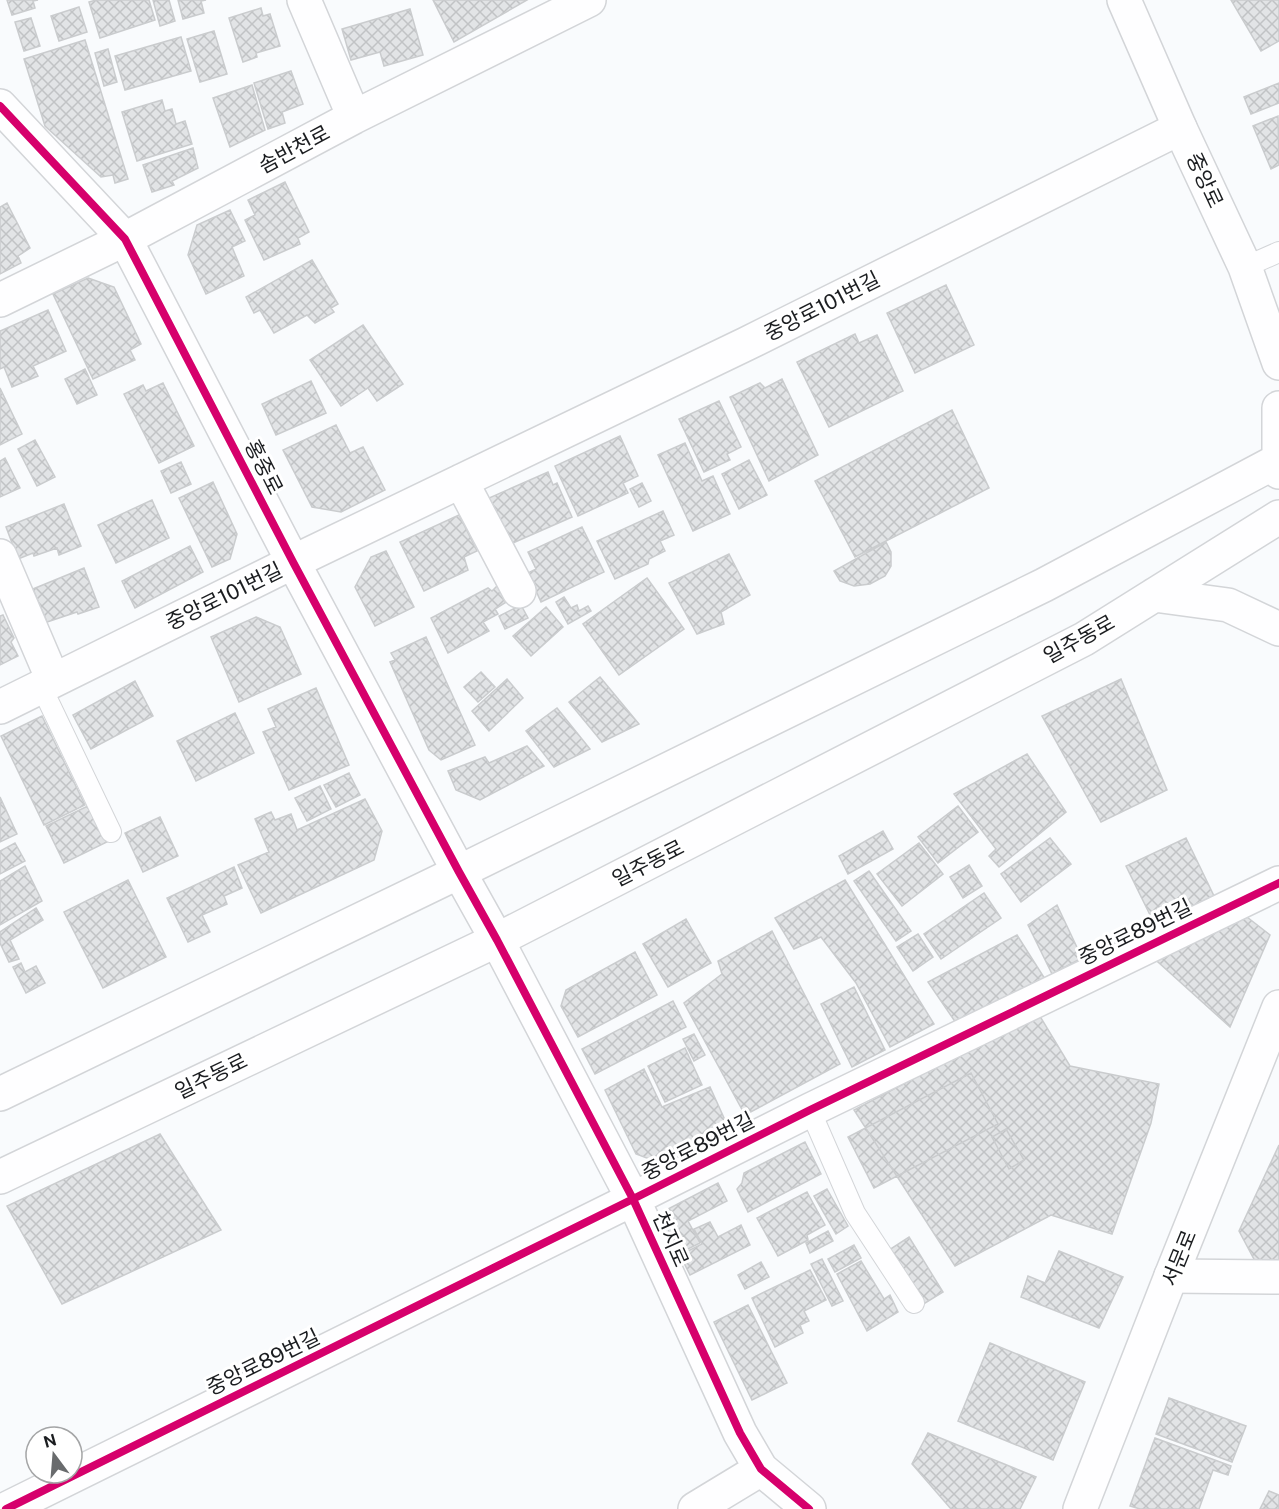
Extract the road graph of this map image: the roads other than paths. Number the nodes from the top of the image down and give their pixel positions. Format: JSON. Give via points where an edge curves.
{"nodes":[{"id":1,"x":304,"y":0,"type":"edge"},
{"id":2,"x":589,"y":0,"type":"edge"},
{"id":3,"x":1124,"y":0,"type":"edge"},
{"id":4,"x":0,"y":106,"type":"edge"},
{"id":5,"x":354,"y":117,"type":"junction"},
{"id":6,"x":1180,"y":128,"type":"junction"},
{"id":7,"x":125,"y":239,"type":"junction"},
{"id":8,"x":1279,"y":252,"type":"edge"},
{"id":9,"x":1245,"y":267,"type":"junction"},
{"id":10,"x":0,"y":300,"type":"edge"},
{"id":11,"x":1279,"y":363,"type":"edge"},
{"id":12,"x":1279,"y":408,"type":"edge"},
{"id":13,"x":1279,"y":460,"type":"edge"},
{"id":14,"x":1279,"y":472,"type":"edge"},
{"id":15,"x":461,"y":481,"type":"junction"},
{"id":16,"x":1279,"y":518,"type":"edge"},
{"id":17,"x":0,"y":556,"type":"edge"},
{"id":18,"x":292,"y":562,"type":"junction"},
{"id":19,"x":519,"y":591,"type":"dead end"},
{"id":20,"x":1154,"y":595,"type":"junction"},
{"id":21,"x":1279,"y":629,"type":"edge"},
{"id":22,"x":47,"y":683,"type":"junction"},
{"id":23,"x":0,"y":707,"type":"edge"},
{"id":24,"x":111,"y":832,"type":"dead end"},
{"id":25,"x":459,"y":872,"type":"junction"},
{"id":26,"x":1279,"y":882,"type":"edge"},
{"id":27,"x":497,"y":940,"type":"junction"},
{"id":28,"x":1279,"y":1007,"type":"edge"},
{"id":29,"x":0,"y":1094,"type":"edge"},
{"id":30,"x":810,"y":1110,"type":"junction"},
{"id":31,"x":0,"y":1178,"type":"edge"},
{"id":32,"x":633,"y":1200,"type":"junction"},
{"id":33,"x":1171,"y":1276,"type":"junction"},
{"id":34,"x":1279,"y":1277,"type":"edge"},
{"id":35,"x":914,"y":1303,"type":"dead end"},
{"id":36,"x":761,"y":1469,"type":"junction"},
{"id":37,"x":6,"y":1509,"type":"edge"},
{"id":38,"x":695,"y":1509,"type":"edge"},
{"id":39,"x":736,"y":1509,"type":"edge"},
{"id":40,"x":809,"y":1509,"type":"edge"},
{"id":41,"x":1080,"y":1509,"type":"edge"}],
"edges":[{"from":1,"to":5,"type":"street"},
{"from":2,"to":5,"type":"street","name":"솜반천로"},
{"from":3,"to":6,"type":"street","name":"중앙로"},
{"from":4,"to":7,"type":"street","name":"홍중로"},
{"from":5,"to":7,"type":"street","name":"솜반천로"},
{"from":6,"to":9,"type":"street","name":"중앙로"},
{"from":6,"to":15,"type":"street","name":"중앙로101번길"},
{"from":7,"to":10,"type":"street","name":"솜반천로"},
{"from":7,"to":18,"type":"street","name":"홍중로"},
{"from":8,"to":9,"type":"lane"},
{"from":9,"to":11,"type":"street","name":"중앙로"},
{"from":12,"to":13,"type":"street"},
{"from":13,"to":14,"type":"street"},
{"from":13,"to":25,"type":"street","via":[[1044,585]]},
{"from":15,"to":18,"type":"street","name":"중앙로101번길"},
{"from":15,"to":19,"type":"street"},
{"from":16,"to":20,"type":"street","name":"일주동로"},
{"from":17,"to":22,"type":"street"},
{"from":18,"to":22,"type":"street","name":"중앙로101번길"},
{"from":18,"to":25,"type":"street","name":"홍중로"},
{"from":20,"to":21,"type":"street","via":[[1228,605]]},
{"from":20,"to":27,"type":"street","name":"일주동로","via":[[1084,639]]},
{"from":22,"to":23,"type":"street","name":"중앙로101번길"},
{"from":22,"to":24,"type":"lane"},
{"from":25,"to":27,"type":"street","name":"천지로"},
{"from":25,"to":29,"type":"street"},
{"from":26,"to":30,"type":"street","name":"중앙로89번길"},
{"from":27,"to":31,"type":"street","name":"일주동로"},
{"from":27,"to":32,"type":"street","name":"천지로"},
{"from":28,"to":33,"type":"street","name":"서문로"},
{"from":30,"to":32,"type":"street","name":"중앙로89번길"},
{"from":30,"to":35,"type":"lane","via":[[855,1213]]},
{"from":32,"to":36,"type":"street","name":"천지로","via":[[740,1433]]},
{"from":32,"to":37,"type":"street","name":"중앙로89번길"},
{"from":33,"to":34,"type":"street"},
{"from":33,"to":41,"type":"street","name":"서문로"},
{"from":36,"to":38,"type":"street"},
{"from":36,"to":39,"type":"street"},
{"from":36,"to":40,"type":"street","name":"천지로"}]}
